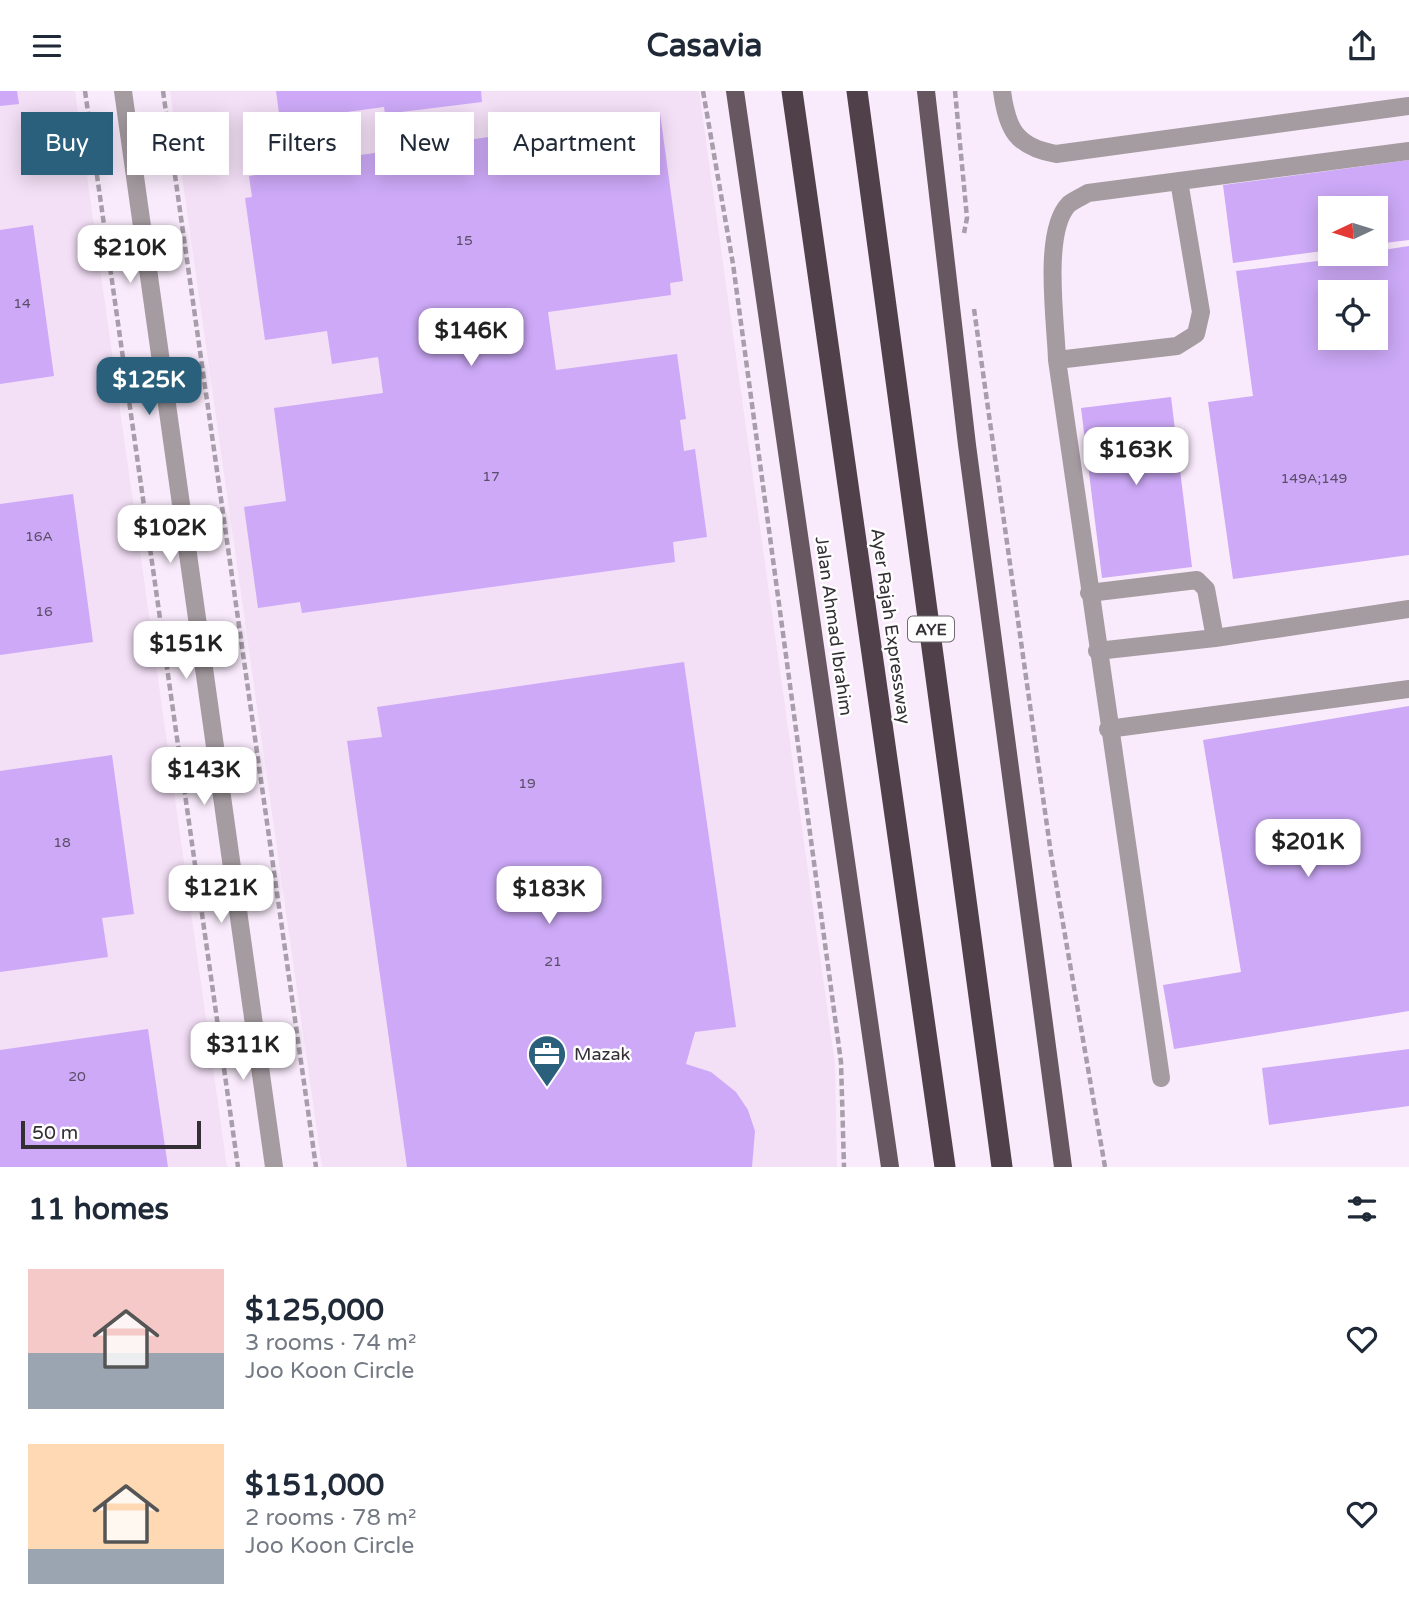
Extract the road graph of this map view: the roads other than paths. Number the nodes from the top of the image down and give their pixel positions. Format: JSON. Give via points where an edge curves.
{"nodes":[{"id":1,"x":123,"y":91,"type":"edge"},
{"id":2,"x":735,"y":91,"type":"edge"},
{"id":3,"x":792,"y":91,"type":"edge"},
{"id":4,"x":857,"y":91,"type":"edge"},
{"id":5,"x":869,"y":91,"type":"edge"},
{"id":6,"x":926,"y":91,"type":"edge"},
{"id":7,"x":1002,"y":91,"type":"edge"},
{"id":8,"x":1409,"y":106,"type":"edge"},
{"id":9,"x":1409,"y":151,"type":"edge"},
{"id":10,"x":1179,"y":181,"type":"junction"},
{"id":11,"x":872,"y":197,"type":"junction"},
{"id":12,"x":1057,"y":360,"type":"junction"},
{"id":13,"x":1089,"y":593,"type":"junction"},
{"id":14,"x":1409,"y":609,"type":"edge"},
{"id":15,"x":1215,"y":638,"type":"junction"},
{"id":16,"x":1097,"y":651,"type":"junction"},
{"id":17,"x":1409,"y":689,"type":"edge"},
{"id":18,"x":1108,"y":729,"type":"junction"},
{"id":19,"x":1161,"y":1078,"type":"dead end"},
{"id":20,"x":274,"y":1167,"type":"edge"},
{"id":21,"x":890,"y":1167,"type":"edge"},
{"id":22,"x":945,"y":1167,"type":"edge"},
{"id":23,"x":1002,"y":1167,"type":"edge"},
{"id":24,"x":1063,"y":1167,"type":"edge"}],
"edges":[{"from":1,"to":20,"type":"street"},
{"from":2,"to":21,"type":"main road","name":"Jalan Ahmad Ibrahim"},
{"from":3,"to":22,"type":"highway","name":"Ayer Rajah Expressway"},
{"from":4,"to":11,"type":"highway","number":"AYE"},
{"from":5,"to":11,"type":"highway"},
{"from":6,"to":24,"type":"main road","via":[[967,445]]},
{"from":7,"to":8,"type":"street","via":[[1015,136],[1035,151],[1056,154]]},
{"from":9,"to":10,"type":"street"},
{"from":10,"to":12,"type":"street","via":[[1088,193],[1069,204],[1053,242]]},
{"from":10,"to":12,"type":"street","via":[[1201,312],[1196,334],[1177,346]]},
{"from":11,"to":23,"type":"highway","number":"AYE"},
{"from":12,"to":13,"type":"street"},
{"from":13,"to":15,"type":"street","via":[[1197,580],[1206,589]]},
{"from":13,"to":16,"type":"street"},
{"from":14,"to":15,"type":"street"},
{"from":15,"to":16,"type":"street"},
{"from":16,"to":18,"type":"street"},
{"from":17,"to":18,"type":"street"},
{"from":18,"to":19,"type":"street"}]}
